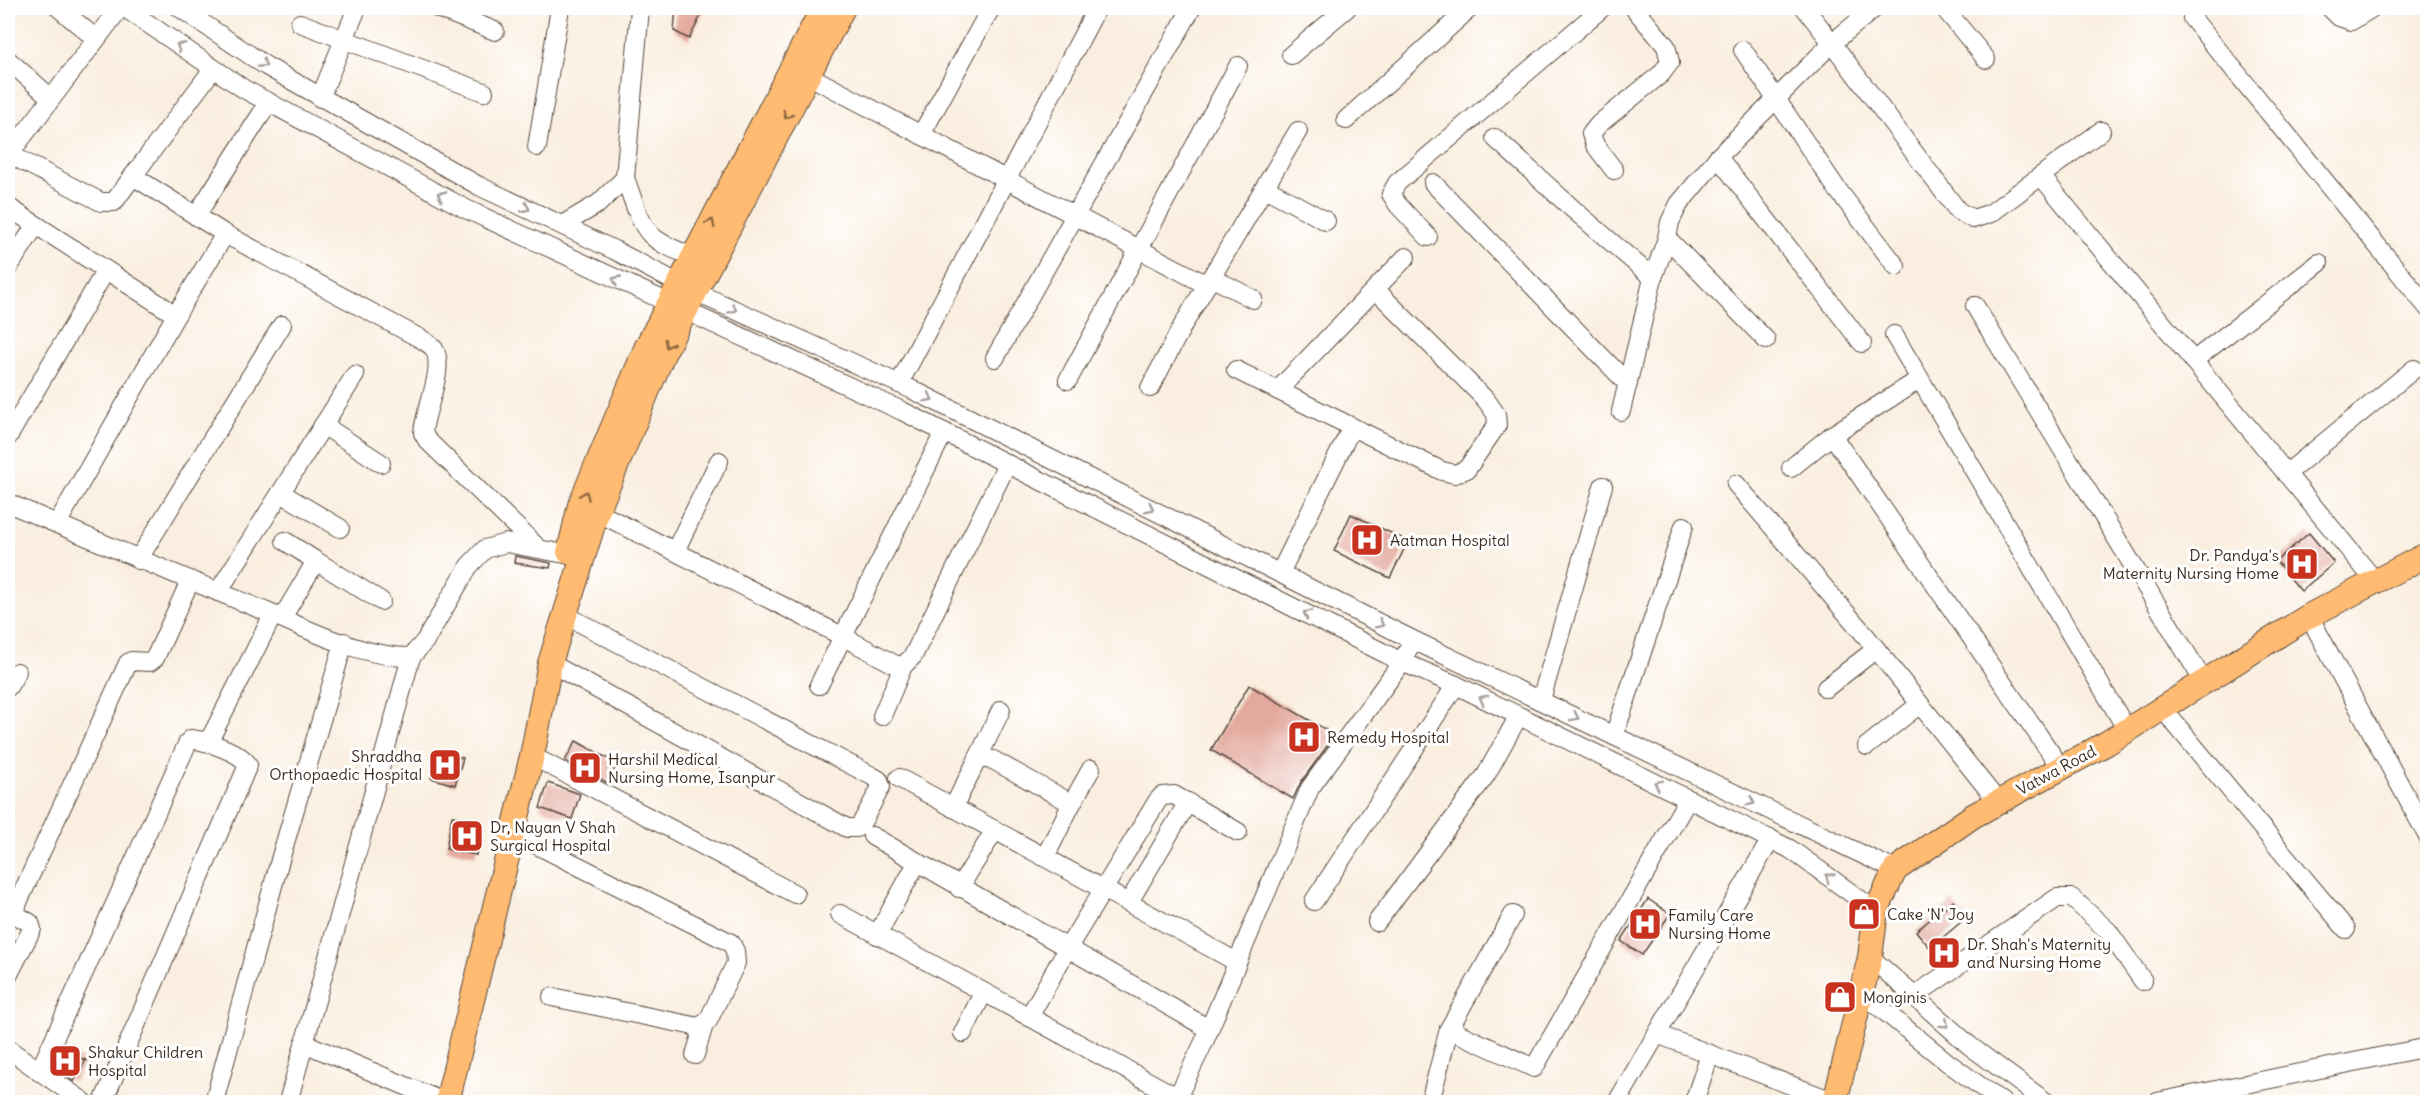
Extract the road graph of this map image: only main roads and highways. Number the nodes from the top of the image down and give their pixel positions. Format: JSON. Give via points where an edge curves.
{"nodes":[{"id":1,"x":823,"y":8,"type":"edge"},
{"id":2,"x":843,"y":8,"type":"edge"},
{"id":3,"x":800,"y":71,"type":"junction"},
{"id":4,"x":682,"y":298,"type":"junction"},
{"id":5,"x":2427,"y":554,"type":"edge"},
{"id":6,"x":575,"y":555,"type":"junction"},
{"id":7,"x":441,"y":1102,"type":"edge"},
{"id":8,"x":1835,"y":1102,"type":"edge"}],
"edges":[{"from":1,"to":3,"type":"main road"},
{"from":2,"to":3,"type":"main road"},
{"from":3,"to":4,"type":"main road","one_way":true},
{"from":4,"to":3,"type":"main road","one_way":true,"via":[[693,257]]},
{"from":4,"to":6,"type":"main road","one_way":true,"via":[[663,354]]},
{"from":6,"to":4,"type":"main road","one_way":true,"via":[[580,505],[647,346]]},
{"from":5,"to":8,"type":"main road","name":"Vatwa Road","via":[[2309,616],[2127,730],[1972,816],[1895,870],[1876,911],[1870,957]]},
{"from":6,"to":7,"type":"main road","via":[[541,661]]},
{"from":6,"to":7,"type":"main road","via":[[532,756]]}]}
